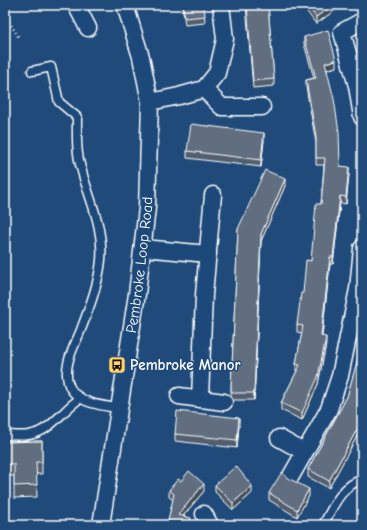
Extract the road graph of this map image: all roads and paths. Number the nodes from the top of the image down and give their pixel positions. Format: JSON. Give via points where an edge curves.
{"nodes":[{"id":1,"x":76,"y":5,"type":"edge"},
{"id":2,"x":125,"y":5,"type":"edge"},
{"id":3,"x":221,"y":5,"type":"edge"},
{"id":4,"x":5,"y":15,"type":"edge"},
{"id":5,"x":362,"y":21,"type":"edge"},
{"id":6,"x":88,"y":28,"type":"dead end"},
{"id":7,"x":19,"y":38,"type":"dead end"},
{"id":8,"x":32,"y":71,"type":"dead end"},
{"id":9,"x":359,"y":86,"type":"edge"},
{"id":10,"x":204,"y":89,"type":"junction"},
{"id":11,"x":150,"y":102,"type":"junction"},
{"id":12,"x":262,"y":107,"type":"dead end"},
{"id":13,"x":362,"y":117,"type":"edge"},
{"id":14,"x":213,"y":195,"type":"dead end"},
{"id":15,"x":143,"y":248,"type":"junction"},
{"id":16,"x":362,"y":248,"type":"edge"},
{"id":17,"x":208,"y":254,"type":"junction"},
{"id":18,"x":360,"y":290,"type":"edge"},
{"id":19,"x":179,"y":396,"type":"dead end"},
{"id":20,"x":81,"y":398,"type":"junction"},
{"id":21,"x":200,"y":399,"type":"junction"},
{"id":22,"x":224,"y":402,"type":"dead end"},
{"id":23,"x":119,"y":408,"type":"junction"},
{"id":24,"x":5,"y":435,"type":"edge"},
{"id":25,"x":279,"y":438,"type":"dead end"},
{"id":26,"x":304,"y":452,"type":"junction"},
{"id":27,"x":291,"y":476,"type":"dead end"},
{"id":28,"x":362,"y":480,"type":"edge"},
{"id":29,"x":101,"y":525,"type":"edge"},
{"id":30,"x":323,"y":525,"type":"edge"}],
"edges":[{"from":1,"to":6,"type":"street"},
{"from":2,"to":11,"type":"street","name":"Pembroke Loop Road","via":[[141,57]]},
{"from":3,"to":10,"type":"street","via":[[226,39],[216,73]]},
{"from":4,"to":7,"type":"path"},
{"from":5,"to":9,"type":"street","via":[[342,32]]},
{"from":8,"to":20,"type":"lane","via":[[51,67],[59,102],[77,117],[80,167],[102,238],[101,261],[95,286],[67,371],[68,383]]},
{"from":9,"to":13,"type":"street"},
{"from":10,"to":11,"type":"street"},
{"from":10,"to":12,"type":"street","via":[[222,107]]},
{"from":11,"to":15,"type":"street","name":"Pembroke Loop Road","via":[[147,208]]},
{"from":14,"to":17,"type":"street"},
{"from":15,"to":17,"type":"street"},
{"from":15,"to":23,"type":"street","name":"Pembroke Loop Road"},
{"from":16,"to":18,"type":"street"},
{"from":17,"to":21,"type":"street"},
{"from":18,"to":26,"type":"street","via":[[340,376],[329,409]]},
{"from":19,"to":21,"type":"street"},
{"from":20,"to":23,"type":"lane"},
{"from":20,"to":24,"type":"lane","via":[[72,403],[45,429],[33,434]]},
{"from":21,"to":22,"type":"street"},
{"from":23,"to":29,"type":"street","name":"Pembroke Loop Road"},
{"from":25,"to":26,"type":"street"},
{"from":26,"to":27,"type":"street"},
{"from":28,"to":30,"type":"lane","via":[[355,482],[339,496]]}]}
